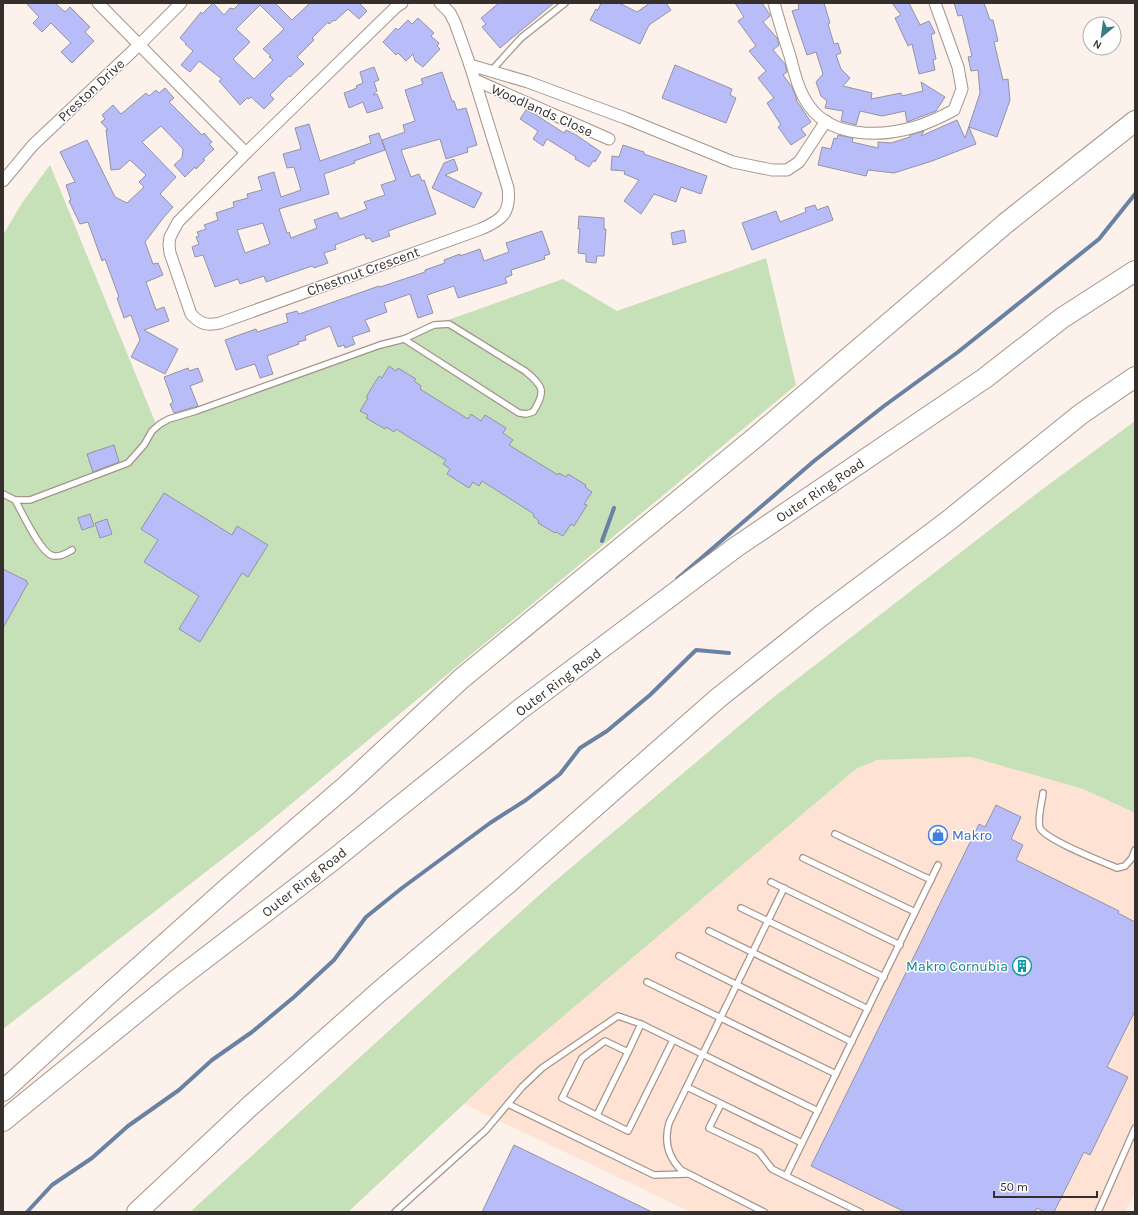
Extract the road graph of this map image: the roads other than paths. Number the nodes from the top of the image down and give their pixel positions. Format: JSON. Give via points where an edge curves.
{"nodes":[{"id":1,"x":98,"y":3,"type":"edge"},
{"id":2,"x":181,"y":3,"type":"edge"},
{"id":3,"x":402,"y":3,"type":"edge"},
{"id":4,"x":440,"y":3,"type":"edge"},
{"id":5,"x":565,"y":3,"type":"edge"},
{"id":6,"x":774,"y":3,"type":"edge"},
{"id":7,"x":935,"y":3,"type":"edge"},
{"id":8,"x":139,"y":45,"type":"junction"},
{"id":9,"x":470,"y":65,"type":"junction"},
{"id":10,"x":492,"y":70,"type":"junction"},
{"id":11,"x":475,"y":80,"type":"junction"},
{"id":12,"x":1135,"y":120,"type":"edge"},
{"id":13,"x":826,"y":121,"type":"junction"},
{"id":14,"x":610,"y":139,"type":"dead end"},
{"id":15,"x":246,"y":153,"type":"junction"},
{"id":16,"x":3,"y":181,"type":"edge"},
{"id":17,"x":1135,"y":271,"type":"edge"},
{"id":18,"x":404,"y":339,"type":"junction"},
{"id":19,"x":1135,"y":377,"type":"edge"},
{"id":20,"x":3,"y":494,"type":"edge"},
{"id":21,"x":15,"y":500,"type":"junction"},
{"id":22,"x":72,"y":550,"type":"dead end"},
{"id":23,"x":1043,"y":793,"type":"dead end"},
{"id":24,"x":835,"y":834,"type":"dead end"},
{"id":25,"x":1135,"y":850,"type":"edge"},
{"id":26,"x":804,"y":858,"type":"dead end"},
{"id":27,"x":938,"y":865,"type":"dead end"},
{"id":28,"x":931,"y":880,"type":"junction"},
{"id":29,"x":771,"y":882,"type":"dead end"},
{"id":30,"x":784,"y":888,"type":"junction"},
{"id":31,"x":741,"y":908,"type":"dead end"},
{"id":32,"x":915,"y":912,"type":"junction"},
{"id":33,"x":768,"y":920,"type":"junction"},
{"id":34,"x":709,"y":931,"type":"dead end"},
{"id":35,"x":900,"y":945,"type":"junction"},
{"id":36,"x":752,"y":953,"type":"junction"},
{"id":37,"x":679,"y":956,"type":"dead end"},
{"id":38,"x":884,"y":977,"type":"junction"},
{"id":39,"x":647,"y":982,"type":"dead end"},
{"id":40,"x":736,"y":985,"type":"junction"},
{"id":41,"x":868,"y":1009,"type":"junction"},
{"id":42,"x":721,"y":1018,"type":"junction"},
{"id":43,"x":641,"y":1024,"type":"junction"},
{"id":44,"x":672,"y":1040,"type":"junction"},
{"id":45,"x":852,"y":1042,"type":"junction"},
{"id":46,"x":628,"y":1052,"type":"junction"},
{"id":47,"x":703,"y":1054,"type":"junction"},
{"id":48,"x":836,"y":1074,"type":"junction"},
{"id":49,"x":687,"y":1087,"type":"junction"},
{"id":50,"x":3,"y":1091,"type":"edge"},
{"id":51,"x":508,"y":1104,"type":"junction"},
{"id":52,"x":721,"y":1104,"type":"junction"},
{"id":53,"x":818,"y":1111,"type":"junction"},
{"id":54,"x":597,"y":1115,"type":"junction"},
{"id":55,"x":3,"y":1121,"type":"edge"},
{"id":56,"x":1135,"y":1128,"type":"edge"},
{"id":57,"x":802,"y":1143,"type":"junction"},
{"id":58,"x":688,"y":1174,"type":"junction"},
{"id":59,"x":786,"y":1176,"type":"junction"},
{"id":60,"x":137,"y":1212,"type":"edge"},
{"id":61,"x":395,"y":1212,"type":"edge"},
{"id":62,"x":764,"y":1212,"type":"edge"},
{"id":63,"x":860,"y":1212,"type":"edge"},
{"id":64,"x":1098,"y":1212,"type":"edge"}],
"edges":[{"from":1,"to":8,"type":"street"},
{"from":2,"to":8,"type":"street","name":"Preston Drive"},
{"from":3,"to":15,"type":"street","name":"Chestnut Crescent"},
{"from":4,"to":9,"type":"street","name":"Chestnut Crescent","via":[[450,13]]},
{"from":5,"to":10,"type":"lane","via":[[521,38]]},
{"from":6,"to":13,"type":"street","via":[[798,83],[810,107]]},
{"from":7,"to":13,"type":"street","via":[[958,66],[962,89],[954,110],[914,127],[883,133],[834,127]]},
{"from":8,"to":15,"type":"street"},
{"from":8,"to":16,"type":"street","name":"Preston Drive","via":[[33,145]]},
{"from":9,"to":10,"type":"street"},
{"from":9,"to":11,"type":"street","name":"Chestnut Crescent"},
{"from":10,"to":13,"type":"street","via":[[625,118],[733,162],[772,170],[787,170],[799,162]]},
{"from":11,"to":14,"type":"street","name":"Woodlands Close"},
{"from":11,"to":15,"type":"street","name":"Chestnut Crescent","via":[[510,199],[506,212],[496,222],[220,323],[203,324],[191,314],[186,304],[170,253],[170,237],[178,222]]},
{"from":12,"to":50,"type":"highway","via":[[1006,223],[757,436],[461,679],[347,785],[225,890]]},
{"from":17,"to":55,"type":"highway","name":"Outer Ring Road","via":[[1062,318],[985,378],[736,547],[519,710],[339,855],[174,982]]},
{"from":18,"to":18,"type":"lane","via":[[434,325],[449,324],[535,379],[542,394],[540,400],[533,412],[519,413]]},
{"from":18,"to":21,"type":"lane","via":[[380,345],[169,419],[152,431],[128,463],[30,500]]},
{"from":19,"to":60,"type":"highway","via":[[1081,414],[948,521],[820,617],[717,699],[249,1107]]},
{"from":20,"to":21,"type":"lane"},
{"from":21,"to":22,"type":"lane","via":[[37,540],[49,554],[58,556]]},
{"from":23,"to":25,"type":"lane","via":[[1039,821],[1040,828],[1045,834],[1117,868],[1125,866]]},
{"from":24,"to":28,"type":"lane"},
{"from":26,"to":32,"type":"lane"},
{"from":27,"to":28,"type":"lane"},
{"from":28,"to":32,"type":"lane"},
{"from":29,"to":30,"type":"lane"},
{"from":30,"to":33,"type":"lane"},
{"from":30,"to":35,"type":"lane"},
{"from":31,"to":33,"type":"lane"},
{"from":32,"to":35,"type":"lane"},
{"from":33,"to":36,"type":"lane"},
{"from":33,"to":38,"type":"lane"},
{"from":34,"to":36,"type":"lane"},
{"from":35,"to":38,"type":"lane"},
{"from":36,"to":40,"type":"lane"},
{"from":36,"to":41,"type":"lane"},
{"from":37,"to":40,"type":"lane"},
{"from":38,"to":41,"type":"lane"},
{"from":39,"to":42,"type":"lane"},
{"from":40,"to":42,"type":"lane"},
{"from":40,"to":45,"type":"lane"},
{"from":41,"to":45,"type":"lane"},
{"from":42,"to":47,"type":"lane"},
{"from":42,"to":48,"type":"lane"},
{"from":43,"to":44,"type":"lane"},
{"from":43,"to":46,"type":"lane"},
{"from":43,"to":51,"type":"lane","via":[[618,1016],[542,1068]]},
{"from":44,"to":47,"type":"lane"},
{"from":44,"to":54,"type":"lane","via":[[628,1131]]},
{"from":45,"to":48,"type":"lane"},
{"from":46,"to":54,"type":"lane"},
{"from":46,"to":54,"type":"lane","via":[[605,1041],[582,1058],[562,1098]]},
{"from":47,"to":49,"type":"lane"},
{"from":47,"to":53,"type":"lane"},
{"from":48,"to":53,"type":"lane"},
{"from":49,"to":52,"type":"lane"},
{"from":49,"to":58,"type":"lane","via":[[669,1123],[666,1138],[672,1159]]},
{"from":51,"to":58,"type":"lane","via":[[654,1175]]},
{"from":51,"to":61,"type":"lane","via":[[486,1130]]},
{"from":52,"to":57,"type":"lane"},
{"from":52,"to":59,"type":"lane","via":[[709,1128],[759,1152],[772,1169]]},
{"from":53,"to":57,"type":"lane"},
{"from":56,"to":64,"type":"lane"},
{"from":57,"to":59,"type":"lane"},
{"from":58,"to":62,"type":"lane"},
{"from":59,"to":63,"type":"lane"}]}
